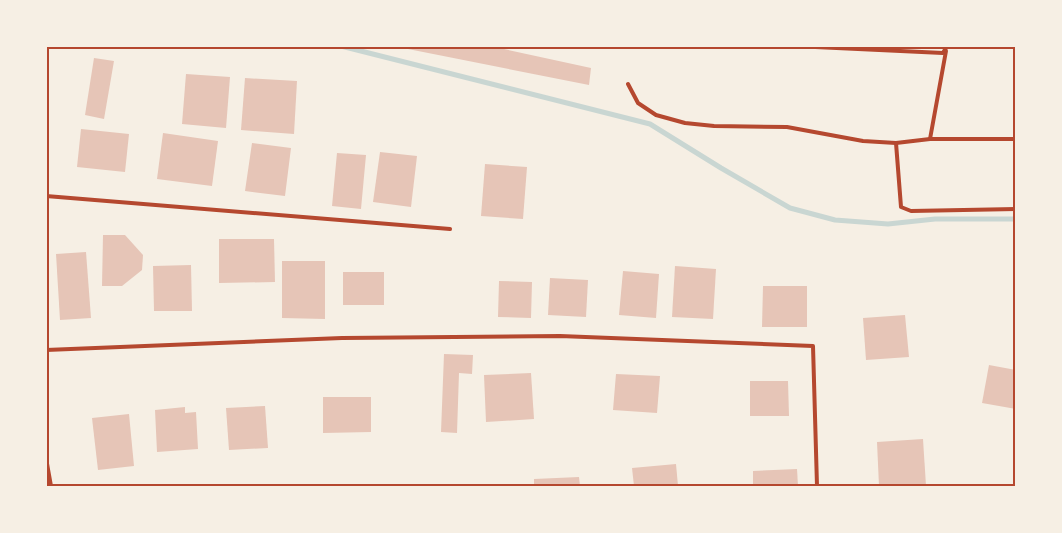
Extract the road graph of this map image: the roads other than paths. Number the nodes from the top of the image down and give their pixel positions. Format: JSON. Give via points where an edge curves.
{"nodes":[{"id":1,"x":794,"y":46,"type":"edge"},
{"id":2,"x":946,"y":48,"type":"edge"},
{"id":3,"x":628,"y":84,"type":"dead end"},
{"id":4,"x":930,"y":139,"type":"junction"},
{"id":5,"x":1016,"y":139,"type":"edge"},
{"id":6,"x":896,"y":143,"type":"junction"},
{"id":7,"x":46,"y":196,"type":"edge"},
{"id":8,"x":1016,"y":209,"type":"edge"},
{"id":9,"x":450,"y":230,"type":"dead end"},
{"id":10,"x":46,"y":350,"type":"edge"},
{"id":11,"x":46,"y":458,"type":"edge"},
{"id":12,"x":51,"y":486,"type":"edge"},
{"id":13,"x":817,"y":486,"type":"edge"}],
"edges":[{"from":1,"to":2,"type":"lane","via":[[943,53]]},
{"from":2,"to":4,"type":"lane"},
{"from":3,"to":6,"type":"lane","via":[[638,103],[656,115],[685,123],[788,127]]},
{"from":4,"to":5,"type":"lane"},
{"from":4,"to":6,"type":"lane"},
{"from":6,"to":8,"type":"lane","via":[[901,207],[911,212]]},
{"from":7,"to":9,"type":"lane"},
{"from":10,"to":13,"type":"lane","via":[[342,338],[560,336],[813,346]]},
{"from":11,"to":12,"type":"lane"}]}
